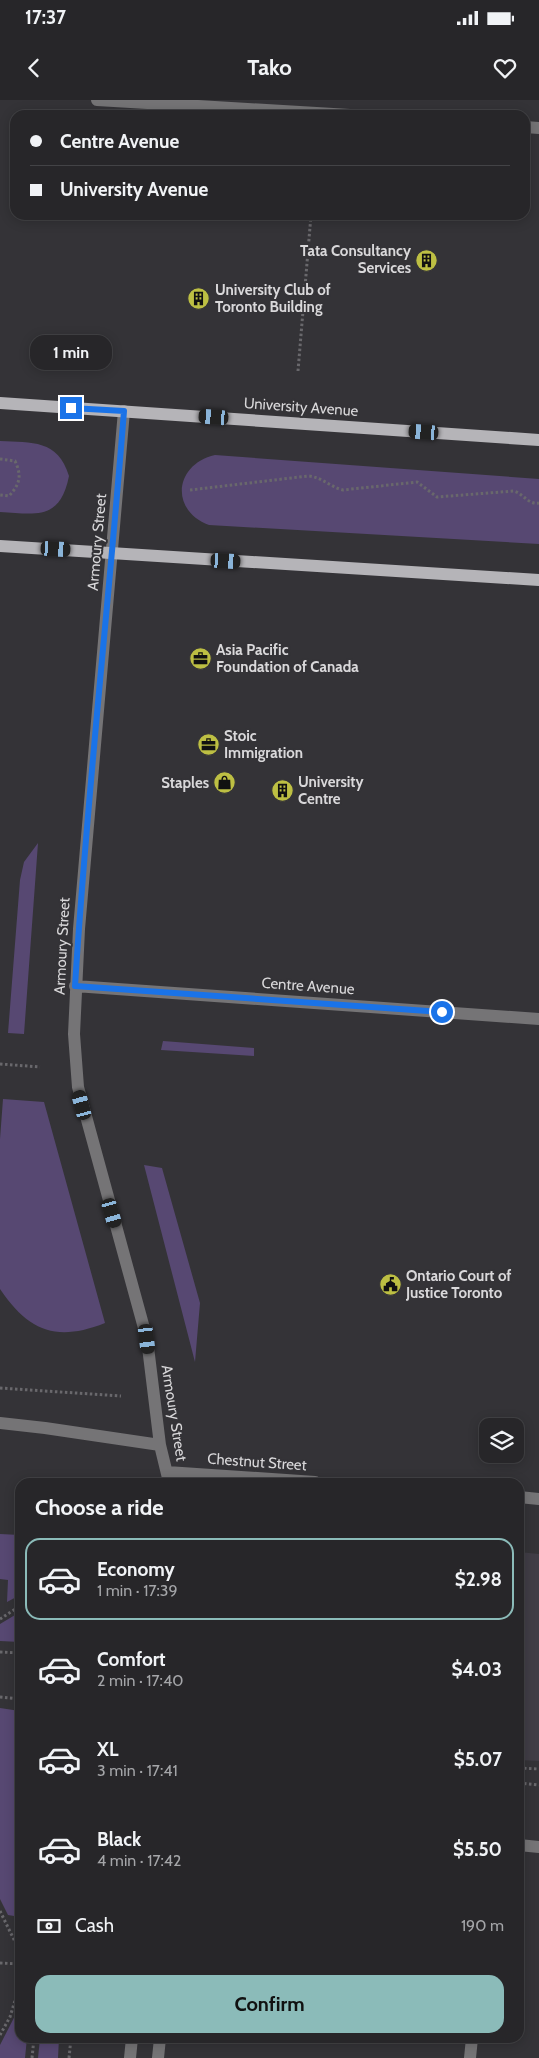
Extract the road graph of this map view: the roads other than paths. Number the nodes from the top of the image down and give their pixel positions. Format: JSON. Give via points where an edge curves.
{"nodes":[{"id":1,"x":97,"y":100,"type":"edge"},
{"id":2,"x":266,"y":110,"type":"edge"},
{"id":3,"x":0,"y":403,"type":"edge"},
{"id":4,"x":124,"y":411,"type":"junction"},
{"id":5,"x":539,"y":440,"type":"edge"},
{"id":6,"x":0,"y":546,"type":"edge"},
{"id":7,"x":112,"y":552,"type":"junction"},
{"id":8,"x":539,"y":580,"type":"edge"},
{"id":9,"x":75,"y":986,"type":"junction"},
{"id":10,"x":539,"y":1019,"type":"edge"},
{"id":11,"x":0,"y":1423,"type":"edge"},
{"id":12,"x":160,"y":1446,"type":"junction"},
{"id":13,"x":168,"y":1477,"type":"edge"},
{"id":14,"x":197,"y":1478,"type":"edge"},
{"id":15,"x":524,"y":1498,"type":"edge"},
{"id":16,"x":539,"y":1499,"type":"edge"},
{"id":17,"x":524,"y":1846,"type":"edge"},
{"id":18,"x":539,"y":1847,"type":"edge"},
{"id":19,"x":132,"y":2043,"type":"edge"},
{"id":20,"x":160,"y":2043,"type":"edge"},
{"id":21,"x":472,"y":2043,"type":"edge"},
{"id":22,"x":130,"y":2058,"type":"edge"},
{"id":23,"x":158,"y":2058,"type":"edge"},
{"id":24,"x":470,"y":2058,"type":"edge"}],
"edges":[{"from":1,"to":2,"type":"street"},
{"from":3,"to":4,"type":"main road","name":"University Avenue"},
{"from":4,"to":5,"type":"main road","name":"University Avenue"},
{"from":4,"to":7,"type":"street","name":"Armoury Street"},
{"from":6,"to":7,"type":"main road"},
{"from":7,"to":8,"type":"main road"},
{"from":7,"to":9,"type":"street","name":"Armoury Street"},
{"from":9,"to":10,"type":"street","name":"Centre Avenue"},
{"from":9,"to":12,"type":"street","name":"Armoury Street","via":[[74,1042],[78,1087],[147,1339]]},
{"from":11,"to":12,"type":"street"},
{"from":12,"to":13,"type":"street","name":"Armoury Street"},
{"from":13,"to":14,"type":"street","name":"Chestnut Street"},
{"from":15,"to":16,"type":"street"},
{"from":17,"to":18,"type":"street"},
{"from":19,"to":22,"type":"street"},
{"from":20,"to":23,"type":"street"},
{"from":21,"to":24,"type":"street"}]}
